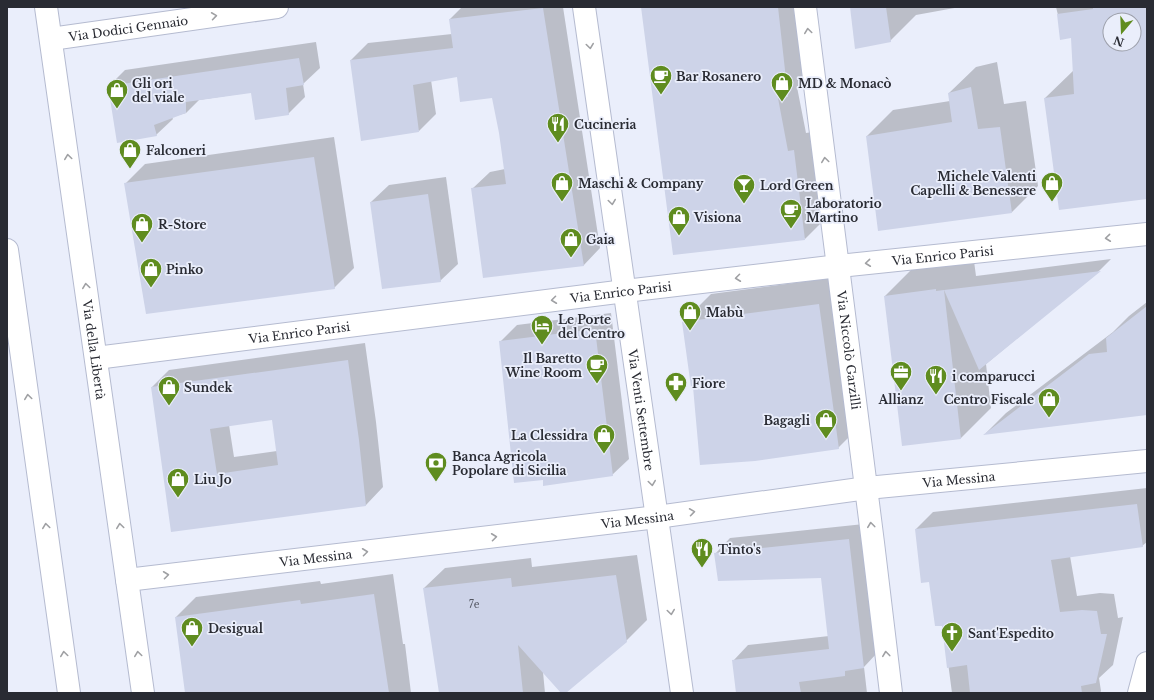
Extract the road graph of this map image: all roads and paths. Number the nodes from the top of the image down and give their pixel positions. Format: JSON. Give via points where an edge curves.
{"nodes":[{"id":1,"x":46,"y":7,"type":"edge"},
{"id":2,"x":276,"y":7,"type":"edge"},
{"id":3,"x":584,"y":7,"type":"edge"},
{"id":4,"x":805,"y":7,"type":"edge"},
{"id":5,"x":51,"y":39,"type":"junction"},
{"id":6,"x":1147,"y":234,"type":"edge"},
{"id":7,"x":7,"y":250,"type":"edge"},
{"id":8,"x":839,"y":266,"type":"junction"},
{"id":9,"x":625,"y":291,"type":"junction"},
{"id":10,"x":96,"y":358,"type":"junction"},
{"id":11,"x":1147,"y":461,"type":"edge"},
{"id":12,"x":867,"y":488,"type":"junction"},
{"id":13,"x":657,"y":517,"type":"junction"},
{"id":14,"x":127,"y":580,"type":"junction"},
{"id":15,"x":1147,"y":663,"type":"edge"},
{"id":16,"x":69,"y":693,"type":"edge"},
{"id":17,"x":143,"y":693,"type":"edge"},
{"id":18,"x":682,"y":693,"type":"edge"},
{"id":19,"x":890,"y":693,"type":"edge"},
{"id":20,"x":1139,"y":693,"type":"edge"}],
"edges":[{"from":1,"to":5,"type":"street","name":"Via della Libertà"},
{"from":5,"to":2,"type":"street","name":"Via Dodici Gennaio","one_way":true},
{"from":3,"to":9,"type":"street","name":"Via Venti Settembre","one_way":true},
{"from":8,"to":4,"type":"street","name":"Via Niccolò Garzilli","one_way":true},
{"from":10,"to":5,"type":"street","name":"Via della Libertà","one_way":true},
{"from":6,"to":8,"type":"street","name":"Via Enrico Parisi","one_way":true},
{"from":16,"to":7,"type":"street","one_way":true},
{"from":8,"to":9,"type":"street","name":"Via Enrico Parisi","one_way":true},
{"from":8,"to":12,"type":"street","name":"Via Niccolò Garzilli"},
{"from":9,"to":10,"type":"street","name":"Via Enrico Parisi","one_way":true},
{"from":9,"to":13,"type":"street","name":"Via Venti Settembre","one_way":true},
{"from":14,"to":10,"type":"street","name":"Via della Libertà","one_way":true},
{"from":11,"to":12,"type":"street","name":"Via Messina"},
{"from":13,"to":12,"type":"street","name":"Via Messina","one_way":true},
{"from":19,"to":12,"type":"street","name":"Via Niccolò Garzilli","one_way":true},
{"from":14,"to":13,"type":"street","name":"Via Messina","one_way":true},
{"from":13,"to":18,"type":"street","name":"Via Venti Settembre","one_way":true},
{"from":17,"to":14,"type":"street","name":"Via della Libertà","one_way":true},
{"from":15,"to":20,"type":"street"}]}
